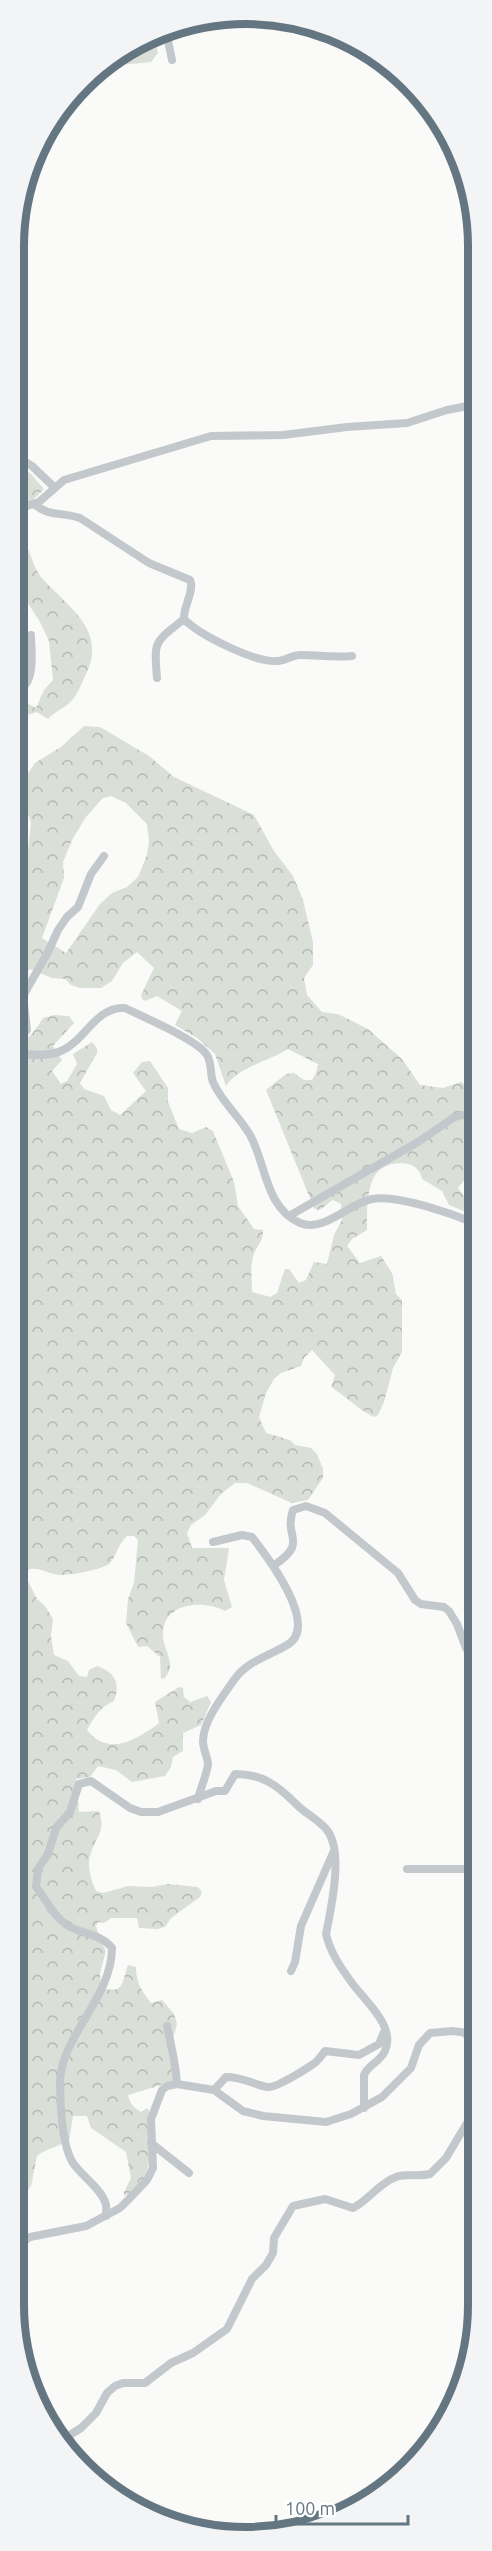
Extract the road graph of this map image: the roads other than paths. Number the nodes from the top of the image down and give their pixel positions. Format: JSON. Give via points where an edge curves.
{"nodes":[{"id":1,"x":168,"y":39,"type":"edge"},
{"id":2,"x":172,"y":60,"type":"dead end"},
{"id":3,"x":468,"y":406,"type":"edge"},
{"id":4,"x":24,"y":461,"type":"edge"},
{"id":5,"x":55,"y":488,"type":"junction"},
{"id":6,"x":34,"y":504,"type":"junction"},
{"id":7,"x":24,"y":507,"type":"edge"},
{"id":8,"x":184,"y":619,"type":"junction"},
{"id":9,"x":31,"y":634,"type":"dead end"},
{"id":10,"x":351,"y":656,"type":"dead end"},
{"id":11,"x":157,"y":678,"type":"dead end"},
{"id":12,"x":24,"y":686,"type":"edge"},
{"id":13,"x":104,"y":856,"type":"dead end"},
{"id":14,"x":24,"y":994,"type":"edge"},
{"id":15,"x":24,"y":1004,"type":"edge"},
{"id":16,"x":24,"y":1034,"type":"edge"},
{"id":17,"x":24,"y":1055,"type":"edge"},
{"id":18,"x":468,"y":1116,"type":"edge"},
{"id":19,"x":289,"y":1216,"type":"junction"},
{"id":20,"x":468,"y":1221,"type":"edge"},
{"id":21,"x":213,"y":1542,"type":"dead end"},
{"id":22,"x":273,"y":1566,"type":"junction"},
{"id":23,"x":468,"y":1651,"type":"edge"},
{"id":24,"x":198,"y":1799,"type":"junction"},
{"id":25,"x":334,"y":1850,"type":"junction"},
{"id":26,"x":407,"y":1869,"type":"dead end"},
{"id":27,"x":468,"y":1869,"type":"edge"},
{"id":28,"x":291,"y":1971,"type":"dead end"},
{"id":29,"x":167,"y":2026,"type":"dead end"},
{"id":30,"x":385,"y":2029,"type":"junction"},
{"id":31,"x":461,"y":2031,"type":"junction"},
{"id":32,"x":468,"y":2032,"type":"edge"},
{"id":33,"x":468,"y":2035,"type":"edge"},
{"id":34,"x":177,"y":2084,"type":"junction"},
{"id":35,"x":214,"y":2090,"type":"junction"},
{"id":36,"x":364,"y":2108,"type":"junction"},
{"id":37,"x":468,"y":2122,"type":"edge"},
{"id":38,"x":151,"y":2143,"type":"junction"},
{"id":39,"x":189,"y":2173,"type":"dead end"},
{"id":40,"x":106,"y":2216,"type":"junction"},
{"id":41,"x":24,"y":2241,"type":"edge"},
{"id":42,"x":67,"y":2437,"type":"edge"}],
"edges":[{"from":1,"to":2,"type":"street"},
{"from":3,"to":5,"type":"street","via":[[407,423],[283,435],[211,436],[91,471],[64,480]]},
{"from":4,"to":5,"type":"street"},
{"from":5,"to":6,"type":"street"},
{"from":6,"to":7,"type":"street"},
{"from":6,"to":8,"type":"street","via":[[51,514],[80,518],[149,563],[190,580]]},
{"from":8,"to":10,"type":"street","via":[[213,640],[268,660],[297,655]]},
{"from":8,"to":11,"type":"street","via":[[154,647]]},
{"from":9,"to":12,"type":"street","via":[[29,680]]},
{"from":13,"to":14,"type":"street","via":[[78,907],[58,930]]},
{"from":15,"to":16,"type":"street"},
{"from":17,"to":19,"type":"street","via":[[61,1051],[99,1017],[119,1007],[191,1041],[207,1055],[217,1089],[249,1134],[271,1193]]},
{"from":18,"to":19,"type":"street","via":[[453,1118],[418,1143]]},
{"from":19,"to":20,"type":"street","via":[[312,1225],[355,1204],[388,1198]]},
{"from":21,"to":22,"type":"street","via":[[249,1535]]},
{"from":22,"to":23,"type":"street","via":[[287,1556],[294,1544],[293,1510],[306,1506],[325,1513],[398,1573],[415,1600],[449,1611]]},
{"from":22,"to":24,"type":"street","via":[[294,1600],[296,1635],[288,1645],[252,1662],[235,1678],[210,1719],[203,1743],[208,1763]]},
{"from":24,"to":25,"type":"street","via":[[225,1791],[235,1774],[260,1777],[279,1788],[327,1830]]},
{"from":24,"to":40,"type":"street","via":[[158,1812],[141,1812],[91,1781],[79,1784],[69,1812],[56,1828],[48,1854],[38,1869],[36,1887],[62,1921],[112,1948],[103,1990],[70,2044],[60,2080],[68,2152],[105,2202]]},
{"from":25,"to":28,"type":"street","via":[[302,1926]]},
{"from":25,"to":30,"type":"street","via":[[328,1943]]},
{"from":26,"to":27,"type":"street"},
{"from":29,"to":34,"type":"street","via":[[175,2054]]},
{"from":30,"to":35,"type":"street","via":[[383,2040],[359,2055],[325,2051],[280,2085],[269,2088],[226,2077]]},
{"from":30,"to":36,"type":"street","via":[[385,2051],[364,2075]]},
{"from":31,"to":32,"type":"street"},
{"from":31,"to":33,"type":"street"},
{"from":31,"to":36,"type":"street","via":[[439,2031],[424,2038],[411,2068],[382,2097]]},
{"from":34,"to":35,"type":"street"},
{"from":34,"to":38,"type":"street","via":[[162,2090],[154,2105]]},
{"from":35,"to":36,"type":"street","via":[[243,2111],[263,2116],[326,2122]]},
{"from":37,"to":42,"type":"street","via":[[446,2158],[430,2174],[397,2177],[353,2208],[325,2199],[293,2206],[274,2238],[273,2253],[252,2279],[226,2329],[145,2383],[115,2386],[96,2413]]},
{"from":38,"to":39,"type":"street"},
{"from":38,"to":40,"type":"street","via":[[153,2168],[147,2180],[120,2208]]},
{"from":40,"to":41,"type":"street","via":[[86,2226]]}]}
